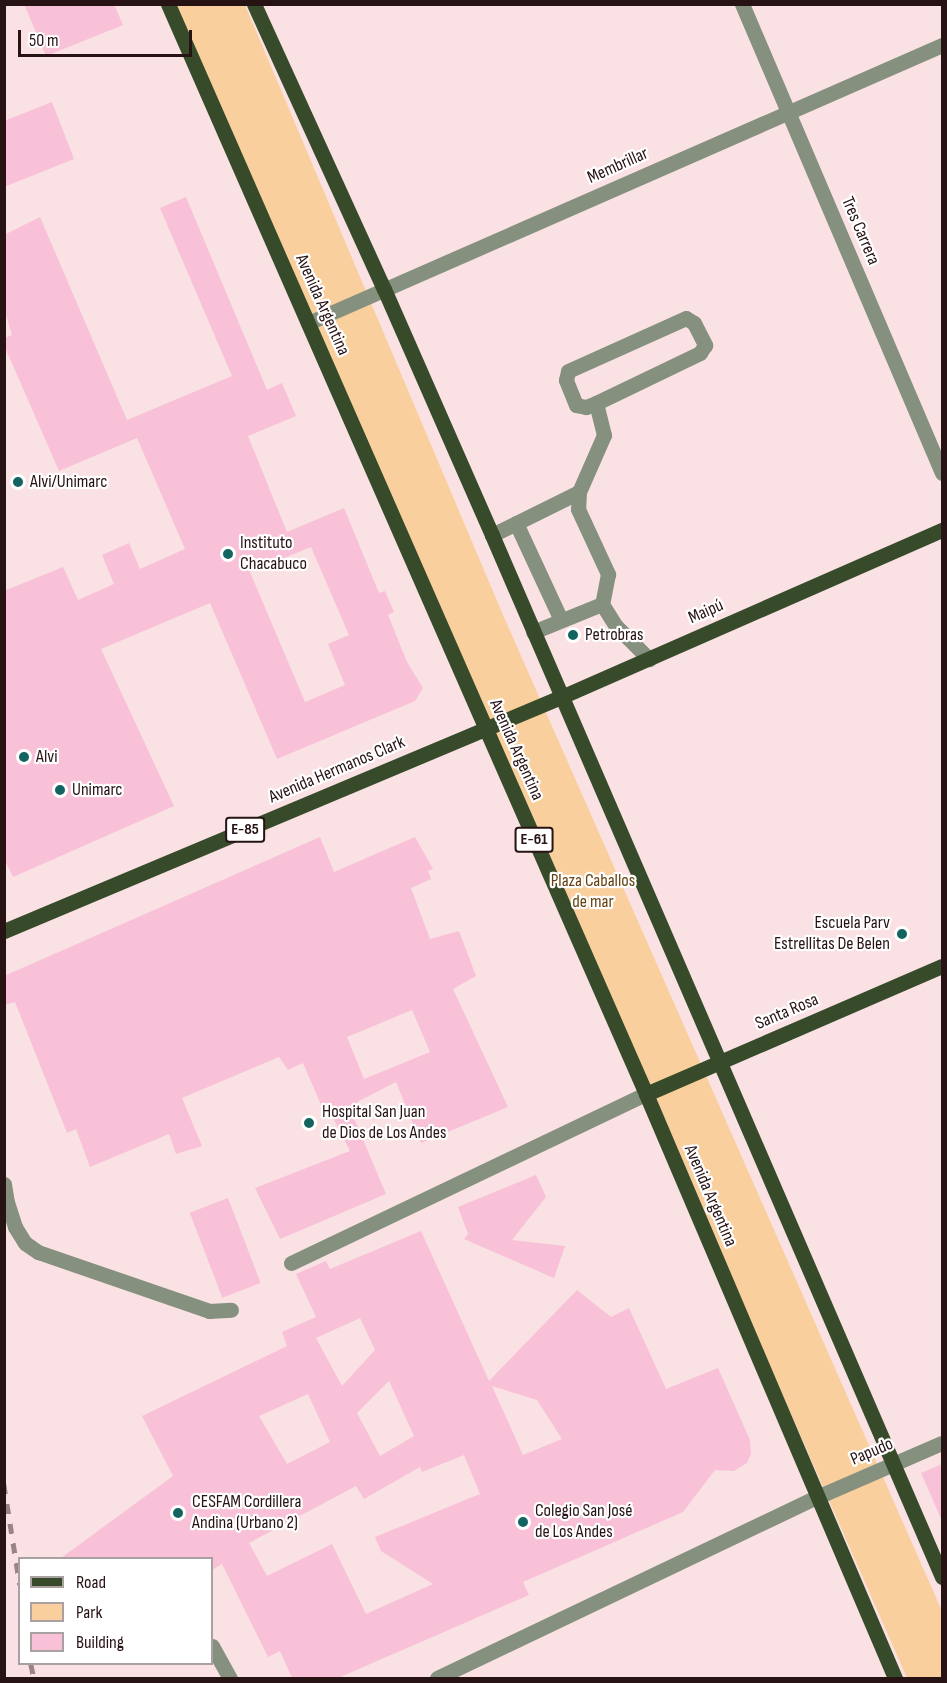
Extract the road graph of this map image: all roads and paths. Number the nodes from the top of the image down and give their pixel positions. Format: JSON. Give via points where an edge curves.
{"nodes":[{"id":1,"x":168,"y":4,"type":"edge"},
{"id":2,"x":254,"y":4,"type":"edge"},
{"id":3,"x":742,"y":4,"type":"edge"},
{"id":4,"x":942,"y":45,"type":"edge"},
{"id":5,"x":788,"y":113,"type":"junction"},
{"id":6,"x":384,"y":289,"type":"junction"},
{"id":7,"x":308,"y":323,"type":"junction"},
{"id":8,"x":596,"y":403,"type":"junction"},
{"id":9,"x":942,"y":473,"type":"edge"},
{"id":10,"x":579,"y":492,"type":"junction"},
{"id":11,"x":516,"y":523,"type":"junction"},
{"id":12,"x":942,"y":530,"type":"edge"},
{"id":13,"x":492,"y":535,"type":"junction"},
{"id":14,"x":602,"y":604,"type":"junction"},
{"id":15,"x":561,"y":620,"type":"junction"},
{"id":16,"x":533,"y":632,"type":"junction"},
{"id":17,"x":649,"y":658,"type":"junction"},
{"id":18,"x":561,"y":697,"type":"junction"},
{"id":19,"x":485,"y":729,"type":"junction"},
{"id":20,"x":4,"y":931,"type":"edge"},
{"id":21,"x":942,"y":966,"type":"edge"},
{"id":22,"x":720,"y":1062,"type":"junction"},
{"id":23,"x":646,"y":1094,"type":"junction"},
{"id":24,"x":4,"y":1184,"type":"edge"},
{"id":25,"x":291,"y":1263,"type":"dead end"},
{"id":26,"x":231,"y":1310,"type":"dead end"},
{"id":27,"x":942,"y":1443,"type":"edge"},
{"id":28,"x":894,"y":1464,"type":"junction"},
{"id":29,"x":817,"y":1497,"type":"junction"},
{"id":30,"x":942,"y":1578,"type":"edge"},
{"id":31,"x":213,"y":1648,"type":"edge"},
{"id":32,"x":230,"y":1678,"type":"edge"},
{"id":33,"x":437,"y":1678,"type":"edge"},
{"id":34,"x":895,"y":1678,"type":"edge"}],
"edges":[{"from":1,"to":7,"type":"main road","name":"Avenida Argentina","number":"E-61"},
{"from":2,"to":6,"type":"main road"},
{"from":3,"to":5,"type":"street","name":"Tres Carrera"},
{"from":4,"to":5,"type":"street","name":"Membrillar"},
{"from":5,"to":6,"type":"street","name":"Membrillar"},
{"from":5,"to":9,"type":"street","name":"Tres Carrera"},
{"from":6,"to":7,"type":"street","name":"Membrillar"},
{"from":6,"to":13,"type":"main road"},
{"from":7,"to":19,"type":"main road","name":"Avenida Argentina","number":"E-61"},
{"from":8,"to":8,"type":"street","via":[[700,353],[705,345],[694,323],[686,318],[568,371],[566,380],[576,405]]},
{"from":8,"to":10,"type":"street","via":[[604,435]]},
{"from":10,"to":11,"type":"street"},
{"from":10,"to":14,"type":"street","via":[[578,509],[608,574]]},
{"from":11,"to":13,"type":"street"},
{"from":11,"to":15,"type":"street"},
{"from":12,"to":17,"type":"main road","name":"Maipú"},
{"from":13,"to":16,"type":"main road"},
{"from":14,"to":15,"type":"street"},
{"from":14,"to":17,"type":"street","via":[[616,626]]},
{"from":15,"to":16,"type":"street"},
{"from":16,"to":18,"type":"main road"},
{"from":17,"to":18,"type":"main road","name":"Maipú"},
{"from":18,"to":19,"type":"main road","name":"Maipú","number":"E-85"},
{"from":18,"to":22,"type":"main road"},
{"from":19,"to":20,"type":"main road","name":"Avenida Hermanos Clark","number":"E-85"},
{"from":19,"to":23,"type":"main road","name":"Avenida Argentina","number":"E-61"},
{"from":21,"to":22,"type":"main road","name":"Santa Rosa"},
{"from":22,"to":23,"type":"main road","name":"Santa Rosa"},
{"from":22,"to":28,"type":"main road"},
{"from":23,"to":25,"type":"street"},
{"from":23,"to":29,"type":"main road","name":"Avenida Argentina","number":"E-61"},
{"from":24,"to":26,"type":"street","via":[[15,1227],[25,1243],[38,1252],[209,1311]]},
{"from":27,"to":28,"type":"street","name":"Papudo"},
{"from":28,"to":29,"type":"street","name":"Papudo"},
{"from":28,"to":30,"type":"main road"},
{"from":29,"to":33,"type":"street","name":"Papudo"},
{"from":29,"to":34,"type":"main road","name":"Avenida Argentina","number":"E-61"},
{"from":31,"to":32,"type":"street"}]}
